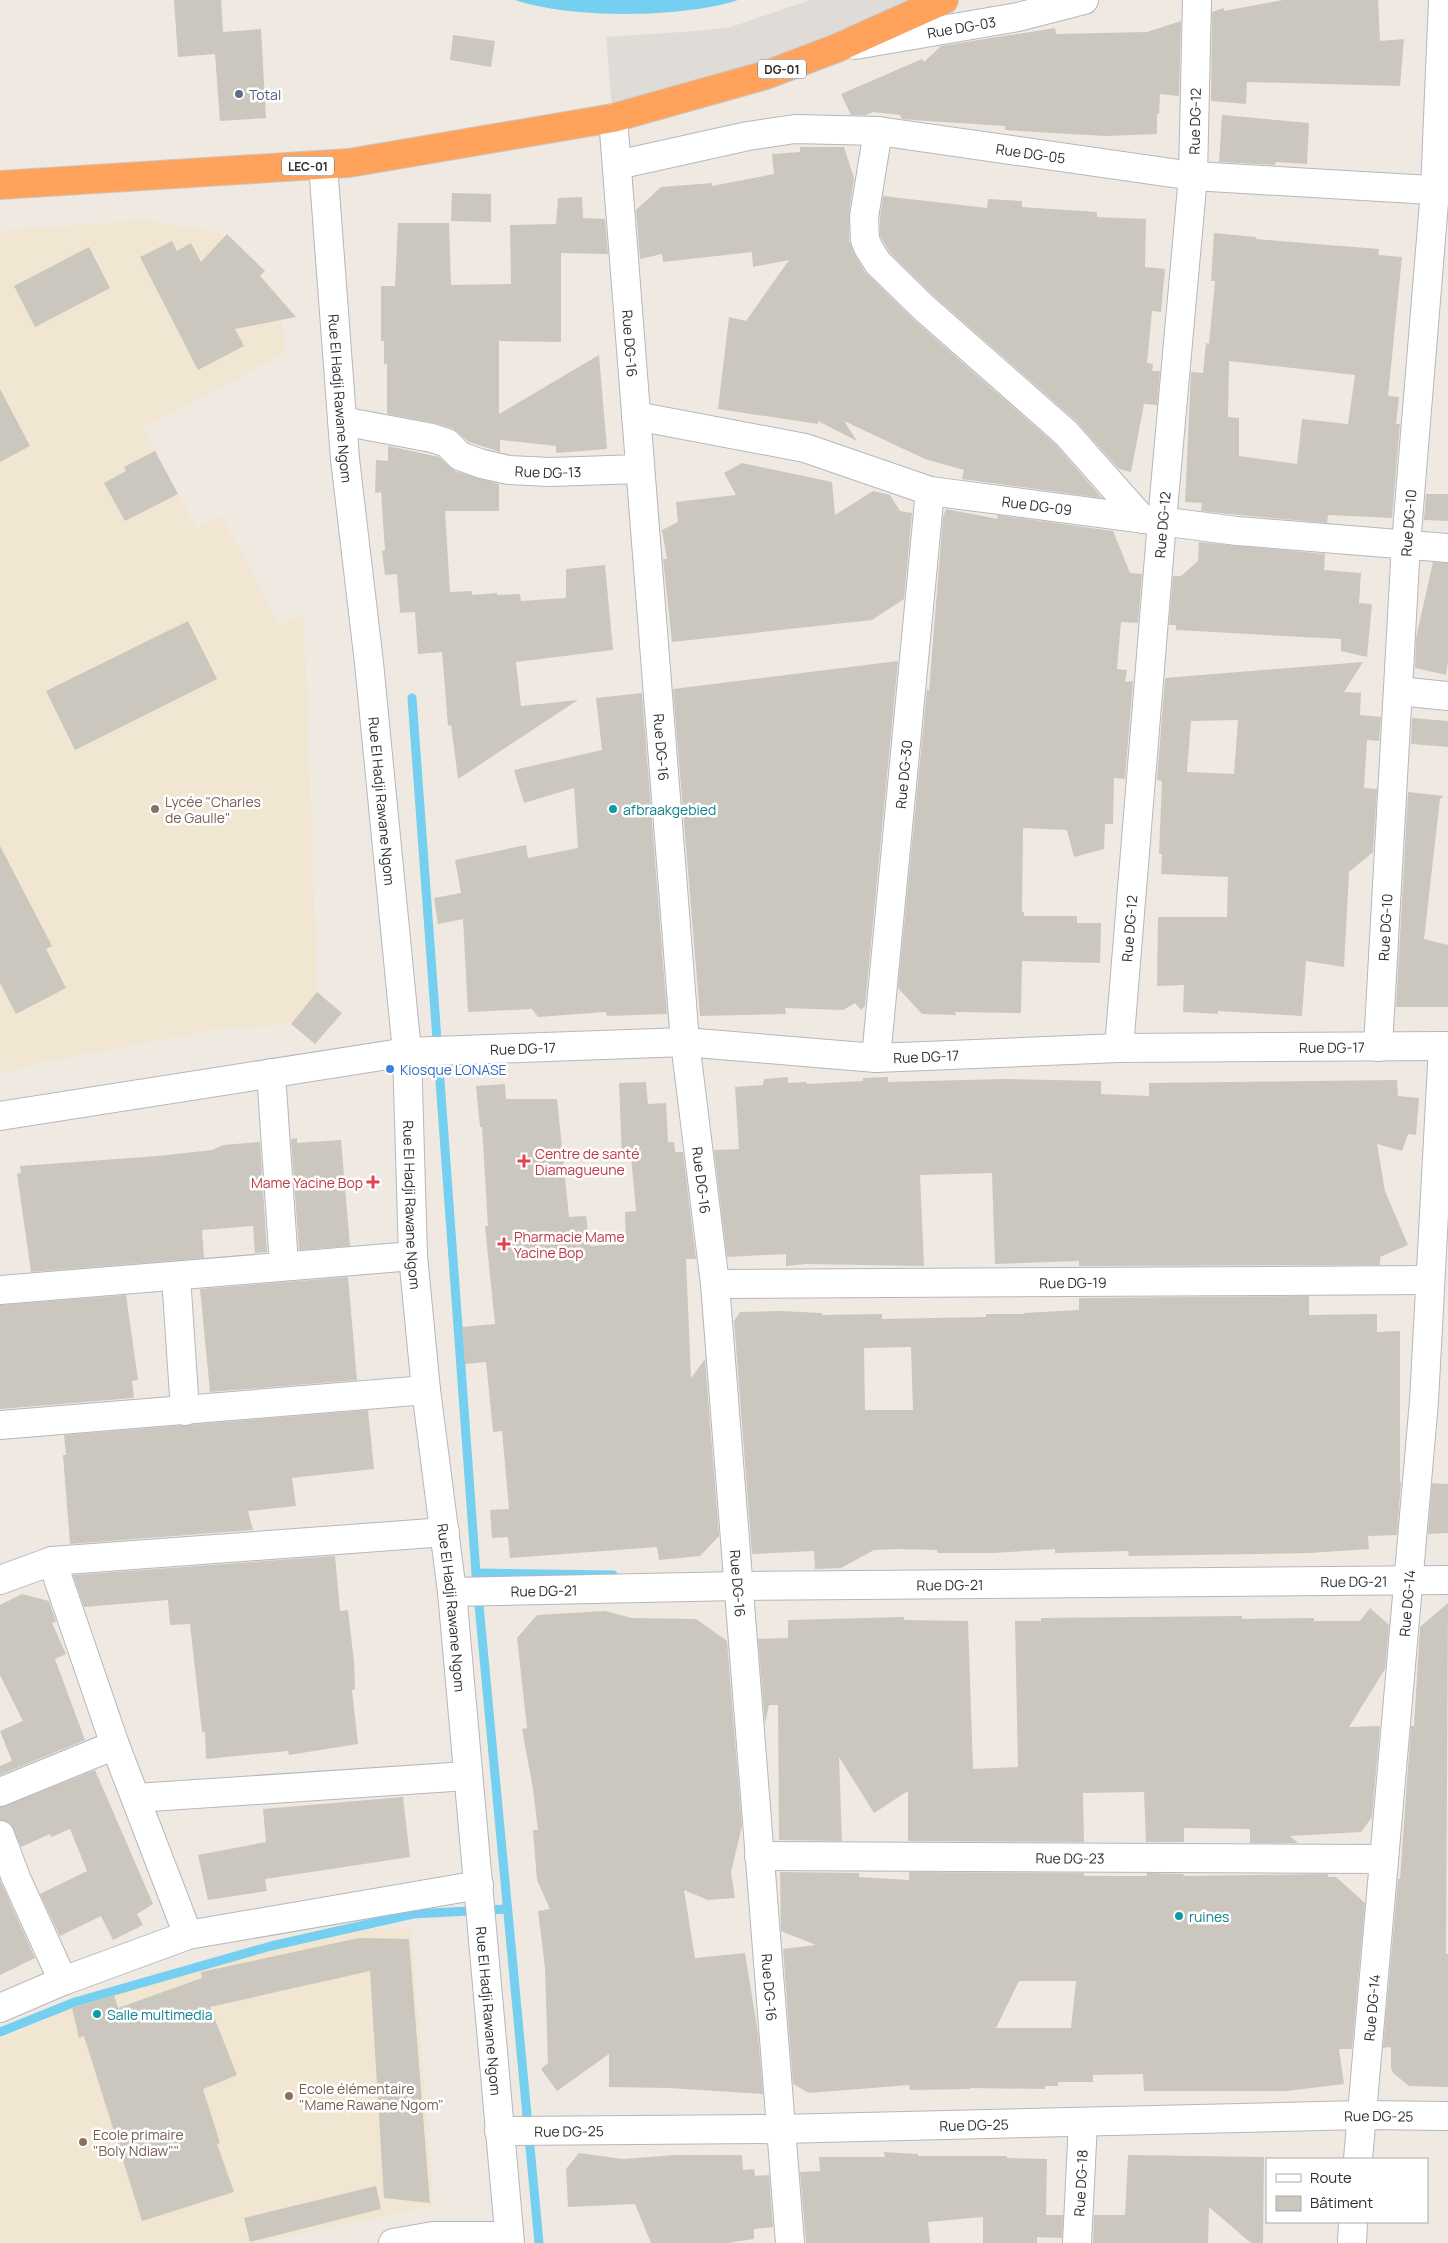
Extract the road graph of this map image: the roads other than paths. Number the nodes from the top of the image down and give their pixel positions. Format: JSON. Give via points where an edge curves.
{"nodes":[{"id":1,"x":944,"y":0,"type":"edge"},
{"id":2,"x":1084,"y":0,"type":"edge"},
{"id":3,"x":1197,"y":0,"type":"edge"},
{"id":4,"x":1444,"y":0,"type":"edge"},
{"id":5,"x":837,"y":48,"type":"junction"},
{"id":6,"x":613,"y":118,"type":"junction"},
{"id":7,"x":878,"y":132,"type":"junction"},
{"id":8,"x":323,"y":165,"type":"junction"},
{"id":9,"x":617,"y":165,"type":"junction"},
{"id":10,"x":1193,"y":176,"type":"junction"},
{"id":11,"x":0,"y":185,"type":"edge"},
{"id":12,"x":1442,"y":191,"type":"edge"},
{"id":13,"x":636,"y":416,"type":"junction"},
{"id":14,"x":342,"y":420,"type":"junction"},
{"id":15,"x":640,"y":469,"type":"junction"},
{"id":16,"x":930,"y":491,"type":"junction"},
{"id":17,"x":1152,"y":520,"type":"junction"},
{"id":18,"x":1406,"y":544,"type":"junction"},
{"id":19,"x":1448,"y":548,"type":"edge"},
{"id":20,"x":1398,"y":691,"type":"junction"},
{"id":21,"x":1448,"y":696,"type":"edge"},
{"id":22,"x":685,"y":1042,"type":"junction"},
{"id":23,"x":1445,"y":1046,"type":"edge"},
{"id":24,"x":1378,"y":1047,"type":"junction"},
{"id":25,"x":1119,"y":1048,"type":"junction"},
{"id":26,"x":407,"y":1052,"type":"junction"},
{"id":27,"x":876,"y":1058,"type":"junction"},
{"id":28,"x":271,"y":1073,"type":"junction"},
{"id":29,"x":0,"y":1116,"type":"edge"},
{"id":30,"x":413,"y":1256,"type":"junction"},
{"id":31,"x":284,"y":1266,"type":"junction"},
{"id":32,"x":176,"y":1276,"type":"junction"},
{"id":33,"x":1430,"y":1280,"type":"junction"},
{"id":34,"x":715,"y":1284,"type":"junction"},
{"id":35,"x":0,"y":1290,"type":"edge"},
{"id":36,"x":426,"y":1390,"type":"junction"},
{"id":37,"x":184,"y":1411,"type":"junction"},
{"id":38,"x":0,"y":1424,"type":"edge"},
{"id":39,"x":445,"y":1532,"type":"junction"},
{"id":40,"x":52,"y":1561,"type":"junction"},
{"id":41,"x":1407,"y":1579,"type":"junction"},
{"id":42,"x":0,"y":1580,"type":"edge"},
{"id":43,"x":1448,"y":1580,"type":"edge"},
{"id":44,"x":739,"y":1586,"type":"junction"},
{"id":45,"x":452,"y":1592,"type":"junction"},
{"id":46,"x":115,"y":1745,"type":"junction"},
{"id":47,"x":467,"y":1776,"type":"junction"},
{"id":48,"x":0,"y":1792,"type":"edge"},
{"id":49,"x":136,"y":1798,"type":"junction"},
{"id":50,"x":0,"y":1836,"type":"edge"},
{"id":51,"x":759,"y":1856,"type":"junction"},
{"id":52,"x":1383,"y":1859,"type":"junction"},
{"id":53,"x":8,"y":1881,"type":"edge"},
{"id":54,"x":479,"y":1885,"type":"junction"},
{"id":55,"x":188,"y":1935,"type":"junction"},
{"id":56,"x":63,"y":1981,"type":"junction"},
{"id":57,"x":0,"y":2008,"type":"edge"},
{"id":58,"x":1361,"y":2116,"type":"junction"},
{"id":59,"x":1448,"y":2116,"type":"edge"},
{"id":60,"x":1083,"y":2122,"type":"junction"},
{"id":61,"x":780,"y":2129,"type":"junction"},
{"id":62,"x":499,"y":2131,"type":"junction"},
{"id":63,"x":1358,"y":2158,"type":"edge"},
{"id":64,"x":1353,"y":2223,"type":"edge"},
{"id":65,"x":509,"y":2239,"type":"edge"},
{"id":66,"x":393,"y":2243,"type":"edge"},
{"id":67,"x":790,"y":2243,"type":"edge"},
{"id":68,"x":1077,"y":2243,"type":"edge"},
{"id":69,"x":1352,"y":2243,"type":"edge"}],
"edges":[{"from":1,"to":5,"type":"highway","number":"DG-01"},
{"from":2,"to":5,"type":"street","name":"Rue DG-03","via":[[1018,17]]},
{"from":3,"to":10,"type":"street","name":"Rue DG-12"},
{"from":4,"to":12,"type":"street","name":"Rue DG-10"},
{"from":5,"to":6,"type":"highway","number":"DG-01","via":[[766,75]]},
{"from":6,"to":8,"type":"highway","number":"LEC-01","via":[[349,164]]},
{"from":6,"to":9,"type":"street","name":"Rue DG-16"},
{"from":7,"to":9,"type":"street","name":"Rue DG-05","via":[[795,129]]},
{"from":7,"to":10,"type":"street","name":"Rue DG-05"},
{"from":7,"to":17,"type":"street","via":[[864,218],[865,240],[878,262],[923,307],[1066,433]]},
{"from":8,"to":11,"type":"highway","number":"LEC-01"},
{"from":8,"to":14,"type":"street","name":"Rue El Hadji Rawane Ngom"},
{"from":9,"to":13,"type":"street","name":"Rue DG-16"},
{"from":10,"to":12,"type":"street","name":"Rue DG-05"},
{"from":10,"to":17,"type":"street","name":"Rue DG-12"},
{"from":12,"to":18,"type":"street","name":"Rue DG-10"},
{"from":13,"to":15,"type":"street","name":"Rue DG-16"},
{"from":13,"to":16,"type":"street","name":"Rue DG-09","via":[[805,448]]},
{"from":14,"to":15,"type":"street","name":"Rue DG-13","via":[[432,438],[447,443],[460,456],[509,470]]},
{"from":14,"to":26,"type":"street","name":"Rue El Hadji Rawane Ngom"},
{"from":15,"to":22,"type":"street","name":"Rue DG-16"},
{"from":16,"to":17,"type":"street","name":"Rue DG-09"},
{"from":16,"to":27,"type":"street","name":"Rue DG-30"},
{"from":17,"to":18,"type":"street","name":"Rue DG-09","via":[[1237,531]]},
{"from":17,"to":25,"type":"street","name":"Rue DG-12"},
{"from":18,"to":19,"type":"street","name":"Rue DG-09"},
{"from":18,"to":20,"type":"street","name":"Rue DG-10"},
{"from":20,"to":21,"type":"street"},
{"from":20,"to":24,"type":"street","name":"Rue DG-10"},
{"from":22,"to":26,"type":"street","name":"Rue DG-17"},
{"from":22,"to":27,"type":"street","name":"Rue DG-17"},
{"from":22,"to":34,"type":"street","name":"Rue DG-16"},
{"from":23,"to":24,"type":"street","name":"Rue DG-17"},
{"from":23,"to":33,"type":"street","name":"Rue DG-14"},
{"from":24,"to":25,"type":"street","name":"Rue DG-17"},
{"from":25,"to":27,"type":"street","name":"Rue DG-17"},
{"from":26,"to":28,"type":"street","name":"Rue DG-17"},
{"from":26,"to":30,"type":"street","name":"Rue El Hadji Rawane Ngom"},
{"from":28,"to":29,"type":"street","name":"Rue DG-17"},
{"from":28,"to":31,"type":"street"},
{"from":30,"to":31,"type":"street"},
{"from":30,"to":36,"type":"street","name":"Rue El Hadji Rawane Ngom"},
{"from":31,"to":32,"type":"street"},
{"from":32,"to":35,"type":"street"},
{"from":32,"to":37,"type":"street"},
{"from":33,"to":34,"type":"street","name":"Rue DG-19"},
{"from":33,"to":41,"type":"street","name":"Rue DG-14","via":[[1424,1402]]},
{"from":34,"to":44,"type":"street","name":"Rue DG-16"},
{"from":36,"to":37,"type":"street"},
{"from":36,"to":39,"type":"street","name":"Rue El Hadji Rawane Ngom"},
{"from":37,"to":38,"type":"street"},
{"from":39,"to":40,"type":"street"},
{"from":39,"to":45,"type":"street","name":"Rue El Hadji Rawane Ngom"},
{"from":40,"to":42,"type":"street"},
{"from":40,"to":46,"type":"street"},
{"from":41,"to":43,"type":"street","name":"Rue DG-21"},
{"from":41,"to":44,"type":"street","name":"Rue DG-21"},
{"from":41,"to":52,"type":"street","name":"Rue DG-14"},
{"from":44,"to":45,"type":"street","name":"Rue DG-21"},
{"from":44,"to":51,"type":"street","name":"Rue DG-16"},
{"from":45,"to":47,"type":"street","name":"Rue El Hadji Rawane Ngom"},
{"from":46,"to":48,"type":"street"},
{"from":46,"to":49,"type":"street"},
{"from":47,"to":49,"type":"street"},
{"from":47,"to":54,"type":"street","name":"Rue El Hadji Rawane Ngom"},
{"from":49,"to":55,"type":"street"},
{"from":50,"to":53,"type":"street"},
{"from":51,"to":52,"type":"street","name":"Rue DG-23"},
{"from":51,"to":61,"type":"street","name":"Rue DG-16"},
{"from":52,"to":58,"type":"street","name":"Rue DG-14"},
{"from":53,"to":56,"type":"street"},
{"from":54,"to":55,"type":"street"},
{"from":54,"to":62,"type":"street","name":"Rue El Hadji Rawane Ngom"},
{"from":55,"to":56,"type":"street"},
{"from":56,"to":57,"type":"street"},
{"from":58,"to":59,"type":"street","name":"Rue DG-25"},
{"from":58,"to":60,"type":"street","name":"Rue DG-25"},
{"from":58,"to":63,"type":"street","name":"Rue DG-14"},
{"from":60,"to":61,"type":"street","name":"Rue DG-25"},
{"from":60,"to":68,"type":"street","name":"Rue DG-18"},
{"from":61,"to":62,"type":"street","name":"Rue DG-25"},
{"from":61,"to":67,"type":"street","name":"Rue DG-16"},
{"from":62,"to":65,"type":"street","name":"Rue El Hadji Rawane Ngom"},
{"from":64,"to":69,"type":"street"},
{"from":65,"to":66,"type":"street","via":[[433,2236]]}]}
